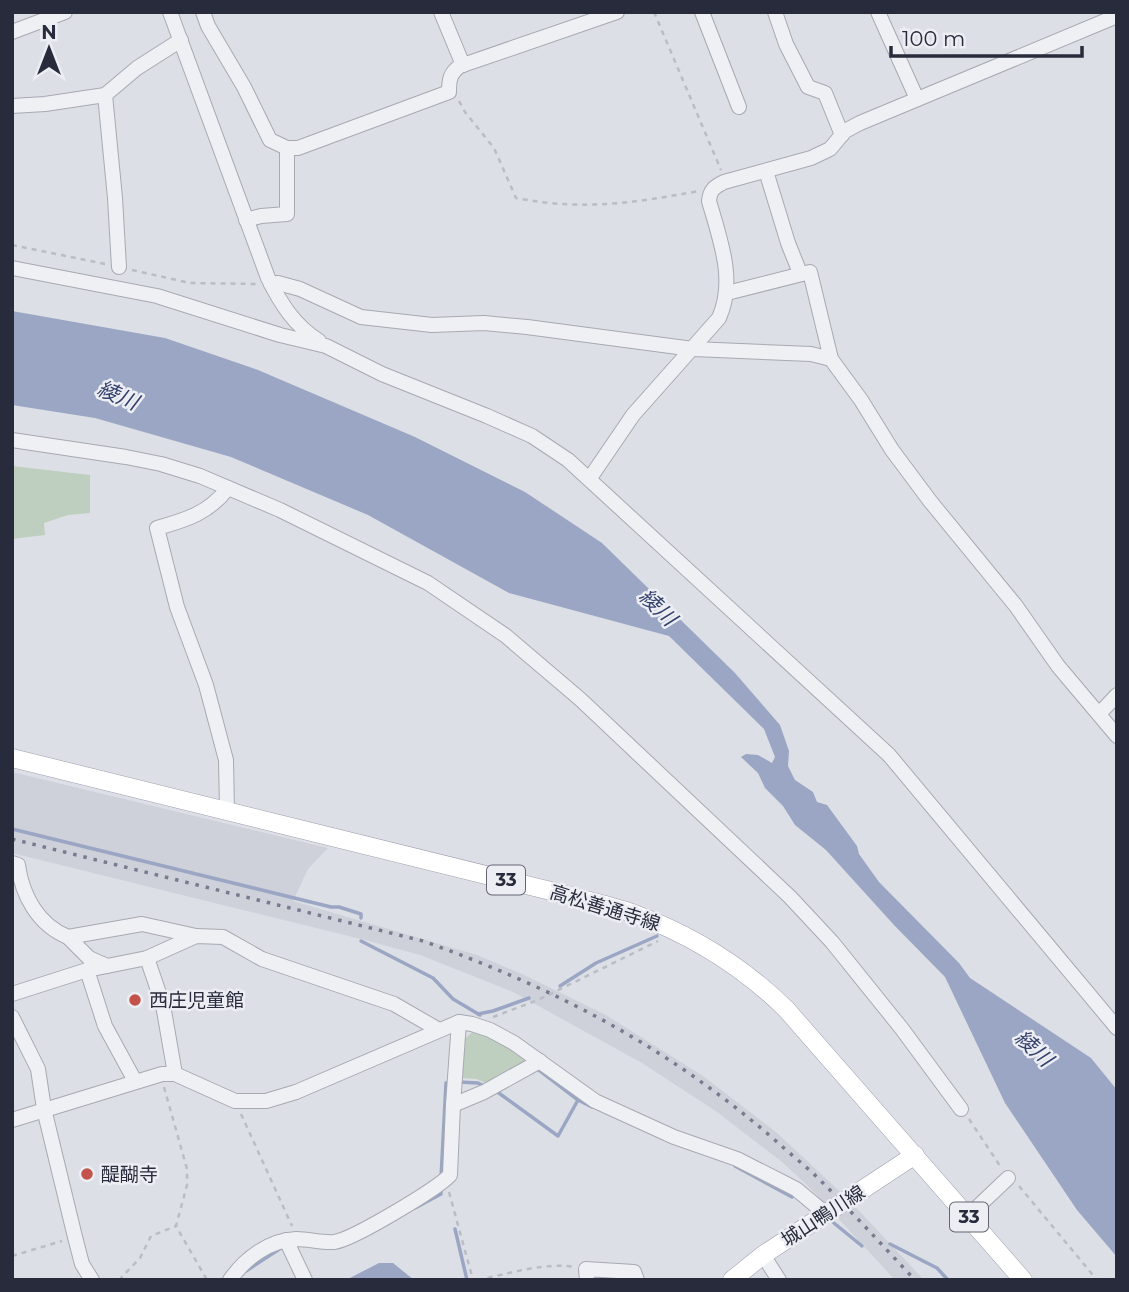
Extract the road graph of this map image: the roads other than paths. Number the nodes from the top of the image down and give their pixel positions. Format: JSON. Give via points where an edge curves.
{"nodes":[{"id":1,"x":65,"y":12,"type":"edge"},
{"id":2,"x":170,"y":12,"type":"edge"},
{"id":3,"x":203,"y":12,"type":"edge"},
{"id":4,"x":441,"y":12,"type":"edge"},
{"id":5,"x":617,"y":12,"type":"edge"},
{"id":6,"x":702,"y":12,"type":"edge"},
{"id":7,"x":775,"y":12,"type":"edge"},
{"id":8,"x":878,"y":12,"type":"edge"},
{"id":9,"x":1117,"y":16,"type":"edge"},
{"id":10,"x":12,"y":32,"type":"edge"},
{"id":11,"x":181,"y":40,"type":"junction"},
{"id":12,"x":463,"y":65,"type":"junction"},
{"id":13,"x":105,"y":95,"type":"junction"},
{"id":14,"x":917,"y":99,"type":"junction"},
{"id":15,"x":12,"y":106,"type":"edge"},
{"id":16,"x":739,"y":107,"type":"dead end"},
{"id":17,"x":842,"y":135,"type":"junction"},
{"id":18,"x":287,"y":148,"type":"junction"},
{"id":19,"x":766,"y":171,"type":"junction"},
{"id":20,"x":246,"y":220,"type":"junction"},
{"id":21,"x":119,"y":267,"type":"road end"},
{"id":22,"x":12,"y":268,"type":"edge"},
{"id":23,"x":805,"y":272,"type":"junction"},
{"id":24,"x":271,"y":284,"type":"junction"},
{"id":25,"x":727,"y":293,"type":"junction"},
{"id":26,"x":326,"y":346,"type":"junction"},
{"id":27,"x":692,"y":349,"type":"junction"},
{"id":28,"x":831,"y":359,"type":"junction"},
{"id":29,"x":12,"y":440,"type":"edge"},
{"id":30,"x":590,"y":478,"type":"junction"},
{"id":31,"x":228,"y":488,"type":"junction"},
{"id":32,"x":1117,"y":695,"type":"edge"},
{"id":33,"x":1099,"y":714,"type":"junction"},
{"id":34,"x":1117,"y":736,"type":"edge"},
{"id":35,"x":12,"y":758,"type":"edge"},
{"id":36,"x":227,"y":810,"type":"junction"},
{"id":37,"x":12,"y":863,"type":"edge"},
{"id":38,"x":19,"y":898,"type":"edge"},
{"id":39,"x":196,"y":936,"type":"junction"},
{"id":40,"x":68,"y":937,"type":"junction"},
{"id":41,"x":146,"y":958,"type":"junction"},
{"id":42,"x":107,"y":966,"type":"junction"},
{"id":43,"x":87,"y":970,"type":"junction"},
{"id":44,"x":12,"y":994,"type":"edge"},
{"id":45,"x":12,"y":1017,"type":"edge"},
{"id":46,"x":459,"y":1022,"type":"junction"},
{"id":47,"x":1117,"y":1028,"type":"edge"},
{"id":48,"x":439,"y":1030,"type":"junction"},
{"id":49,"x":540,"y":1061,"type":"junction"},
{"id":50,"x":169,"y":1074,"type":"junction"},
{"id":51,"x":135,"y":1081,"type":"junction"},
{"id":52,"x":453,"y":1105,"type":"junction"},
{"id":53,"x":44,"y":1109,"type":"junction"},
{"id":54,"x":961,"y":1109,"type":"road end"},
{"id":55,"x":12,"y":1120,"type":"edge"},
{"id":56,"x":915,"y":1155,"type":"junction"},
{"id":57,"x":1008,"y":1178,"type":"road end"},
{"id":58,"x":826,"y":1213,"type":"junction"},
{"id":59,"x":968,"y":1216,"type":"junction"},
{"id":60,"x":290,"y":1243,"type":"junction"},
{"id":61,"x":763,"y":1255,"type":"junction"},
{"id":62,"x":586,"y":1274,"type":"edge"},
{"id":63,"x":92,"y":1280,"type":"edge"},
{"id":64,"x":230,"y":1280,"type":"edge"},
{"id":65,"x":304,"y":1280,"type":"edge"},
{"id":66,"x":637,"y":1280,"type":"edge"},
{"id":67,"x":732,"y":1280,"type":"edge"},
{"id":68,"x":779,"y":1280,"type":"edge"},
{"id":69,"x":1023,"y":1280,"type":"edge"}],
"edges":[{"from":1,"to":10,"type":"street"},
{"from":2,"to":11,"type":"street"},
{"from":3,"to":18,"type":"street","via":[[270,140]]},
{"from":4,"to":12,"type":"street"},
{"from":5,"to":12,"type":"street"},
{"from":6,"to":16,"type":"street"},
{"from":7,"to":17,"type":"street","via":[[808,87],[825,93]]},
{"from":8,"to":14,"type":"street"},
{"from":9,"to":14,"type":"street"},
{"from":11,"to":13,"type":"street"},
{"from":11,"to":20,"type":"street"},
{"from":12,"to":18,"type":"street","via":[[449,78],[449,92],[298,148]]},
{"from":13,"to":15,"type":"street"},
{"from":13,"to":21,"type":"street"},
{"from":14,"to":17,"type":"street"},
{"from":17,"to":19,"type":"street","via":[[820,154]]},
{"from":18,"to":20,"type":"street","via":[[287,214]]},
{"from":19,"to":23,"type":"street","via":[[788,243]]},
{"from":19,"to":25,"type":"street","via":[[726,181],[710,192]]},
{"from":20,"to":24,"type":"street"},
{"from":22,"to":26,"type":"street","via":[[158,296]]},
{"from":23,"to":25,"type":"street"},
{"from":23,"to":28,"type":"street"},
{"from":24,"to":26,"type":"street","via":[[290,316]]},
{"from":24,"to":27,"type":"street","via":[[300,289],[361,317],[432,325],[527,327]]},
{"from":25,"to":27,"type":"street","via":[[719,318]]},
{"from":26,"to":30,"type":"street","via":[[532,436]]},
{"from":27,"to":28,"type":"street","via":[[811,354]]},
{"from":27,"to":30,"type":"street","via":[[633,415]]},
{"from":28,"to":33,"type":"street","via":[[930,501]]},
{"from":29,"to":31,"type":"street","via":[[161,464]]},
{"from":30,"to":47,"type":"street","via":[[890,755]]},
{"from":31,"to":36,"type":"street","via":[[196,517],[157,528],[226,760]]},
{"from":31,"to":54,"type":"street","via":[[428,583],[506,636],[580,699],[790,897],[832,942]]},
{"from":32,"to":33,"type":"street"},
{"from":33,"to":34,"type":"street"},
{"from":35,"to":36,"type":"main road","name":"高松善通寺線","number":"33"},
{"from":36,"to":56,"type":"main road","name":"高松善通寺線","number":"33","via":[[629,912],[674,930],[730,962],[768,992]]},
{"from":37,"to":38,"type":"street","via":[[18,865]]},
{"from":38,"to":40,"type":"street"},
{"from":39,"to":40,"type":"street","via":[[142,924]]},
{"from":39,"to":41,"type":"street"},
{"from":39,"to":48,"type":"street","via":[[223,937],[262,959],[394,1004]]},
{"from":40,"to":42,"type":"street","via":[[89,958]]},
{"from":41,"to":42,"type":"street"},
{"from":41,"to":50,"type":"street","via":[[163,1005]]},
{"from":42,"to":43,"type":"street"},
{"from":43,"to":44,"type":"street"},
{"from":43,"to":51,"type":"street","via":[[105,1026]]},
{"from":45,"to":53,"type":"street","via":[[38,1069]]},
{"from":46,"to":48,"type":"street"},
{"from":46,"to":49,"type":"street","via":[[514,1043]]},
{"from":46,"to":52,"type":"street"},
{"from":48,"to":50,"type":"street","via":[[266,1101],[235,1101]]},
{"from":49,"to":52,"type":"street"},
{"from":49,"to":58,"type":"street","via":[[595,1101],[737,1159],[796,1189]]},
{"from":50,"to":51,"type":"street"},
{"from":51,"to":53,"type":"street"},
{"from":52,"to":60,"type":"street","via":[[443,1182],[353,1235],[335,1242]]},
{"from":53,"to":55,"type":"street"},
{"from":53,"to":63,"type":"street","via":[[82,1264]]},
{"from":56,"to":58,"type":"main road","name":"城山鴨川線"},
{"from":56,"to":59,"type":"main road","name":"高松善通寺線","number":"33"},
{"from":57,"to":59,"type":"street"},
{"from":58,"to":61,"type":"main road","name":"城山鴨川線"},
{"from":59,"to":69,"type":"main road","name":"高松善通寺線","number":"33"},
{"from":60,"to":64,"type":"street","via":[[276,1243],[252,1256]]},
{"from":60,"to":65,"type":"street"},
{"from":61,"to":67,"type":"main road","name":"城山鴨川線"},
{"from":61,"to":68,"type":"street"},
{"from":62,"to":66,"type":"street","via":[[634,1272]]}]}
